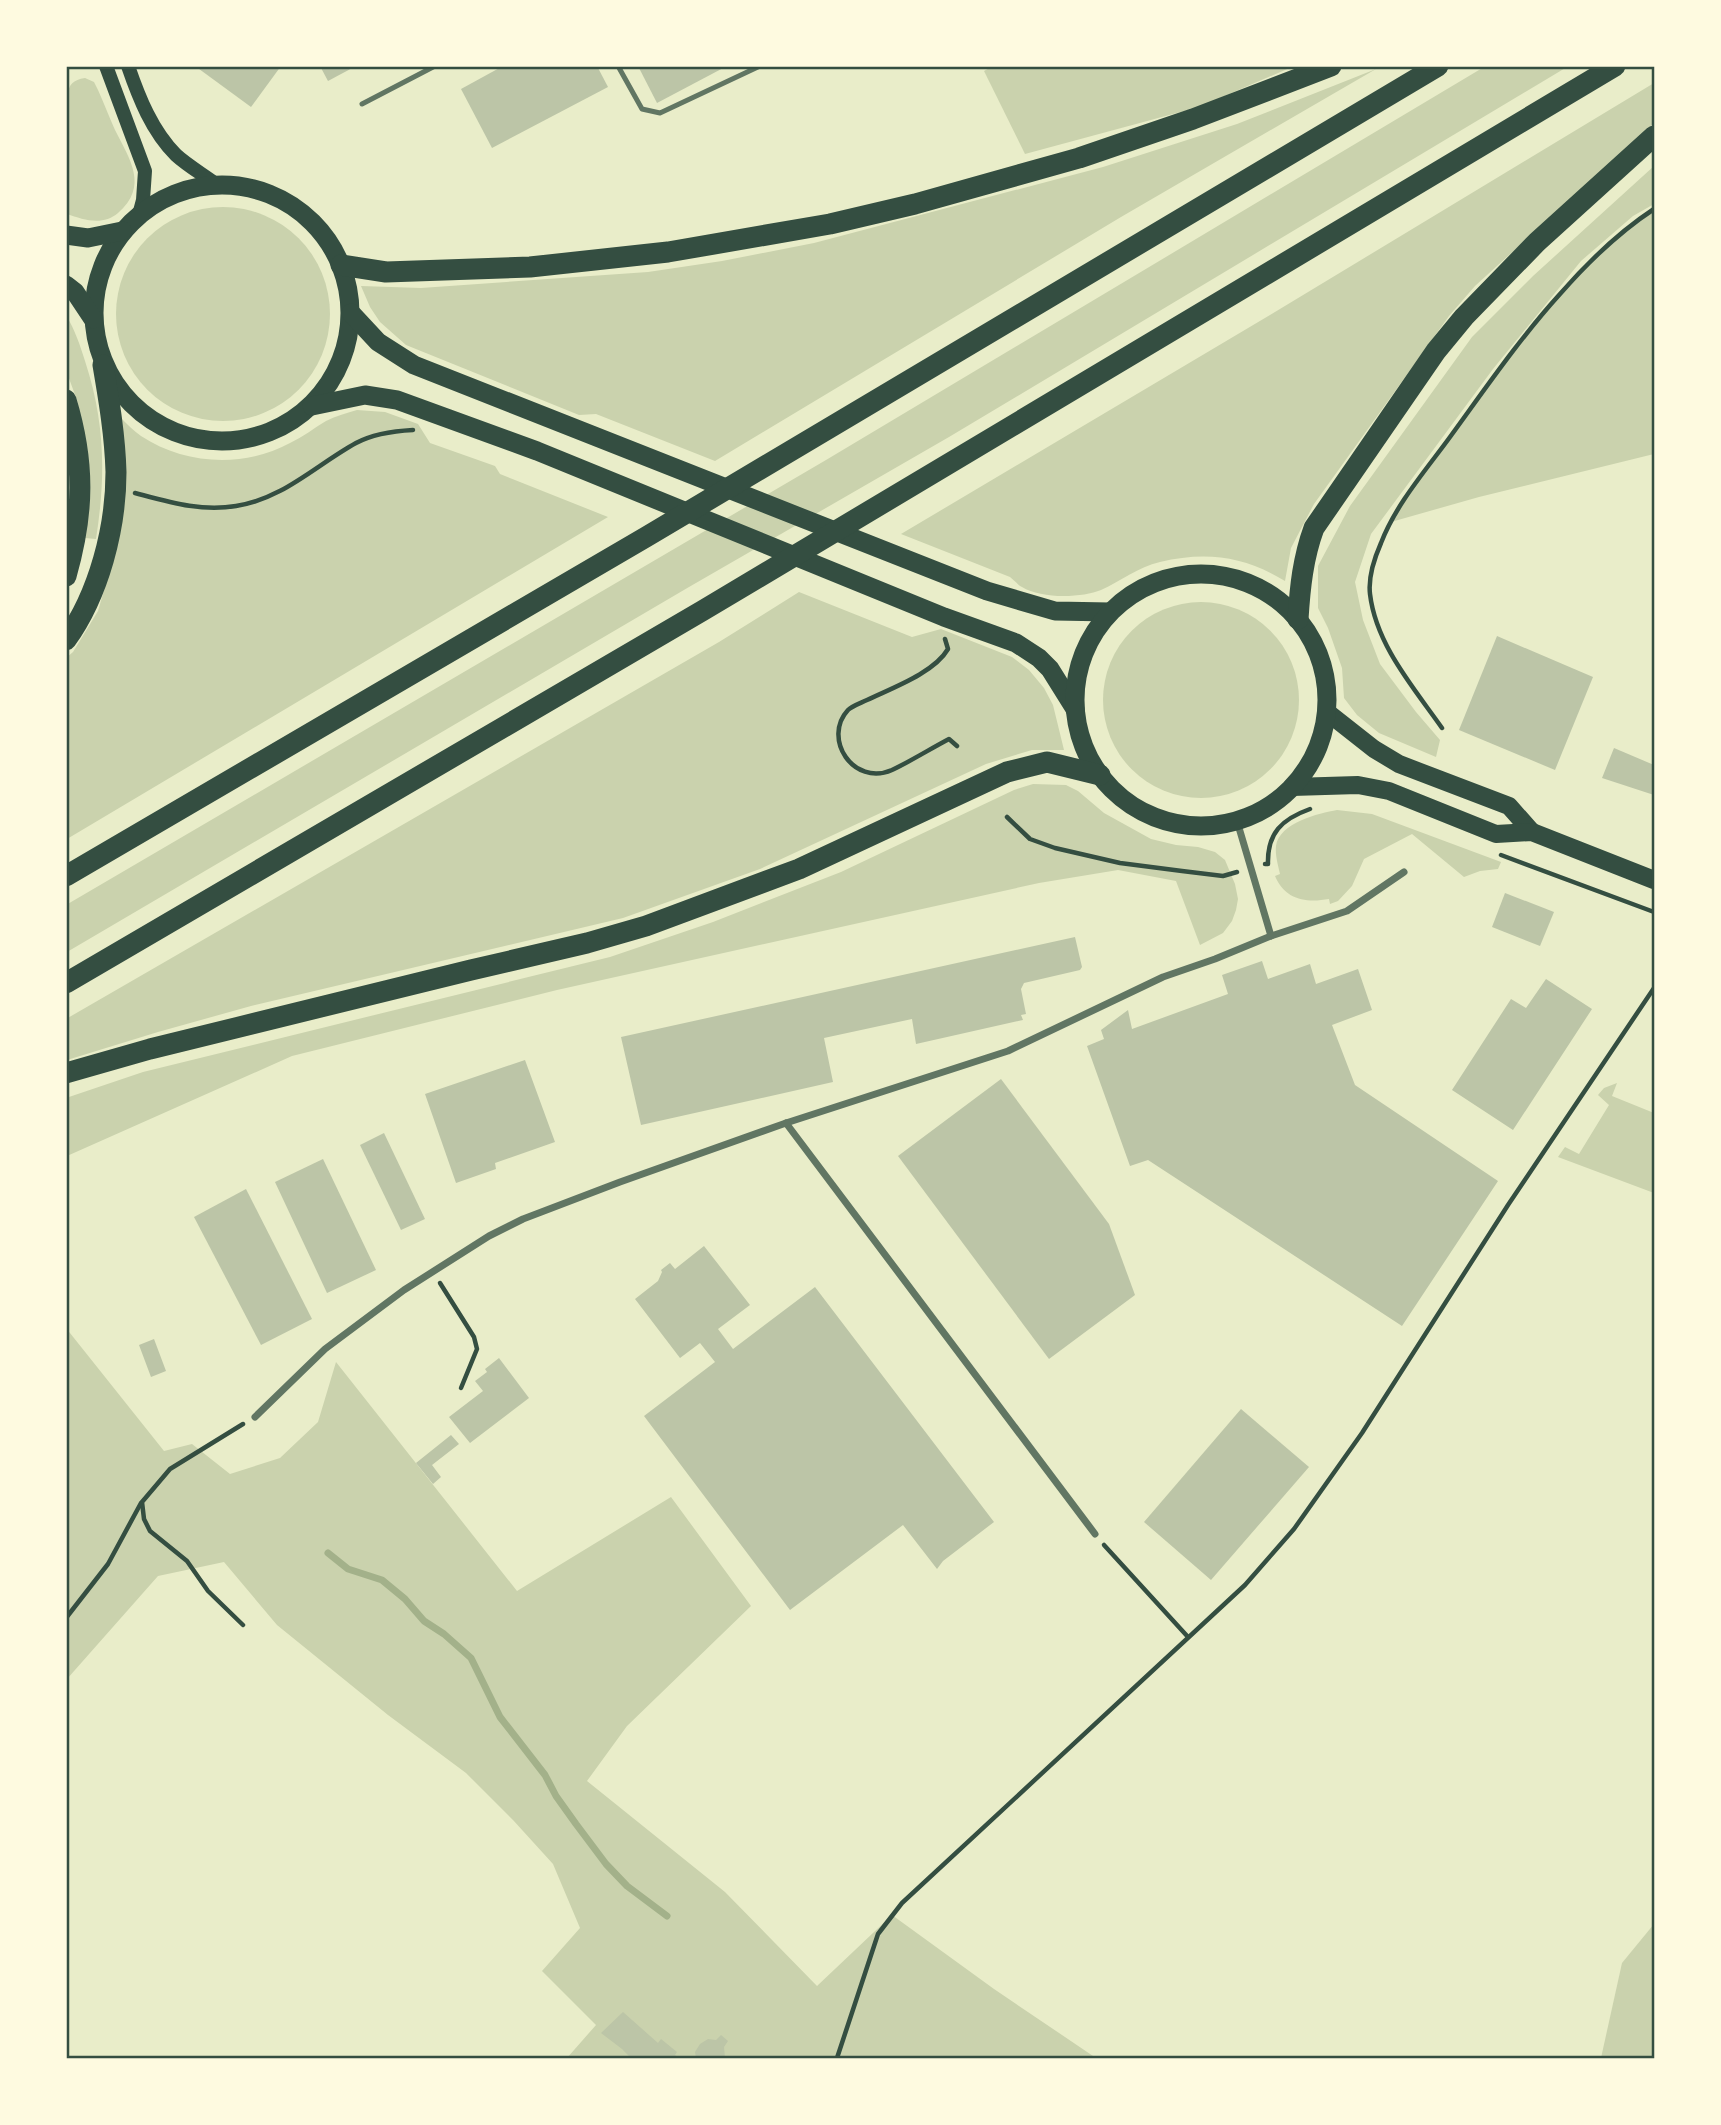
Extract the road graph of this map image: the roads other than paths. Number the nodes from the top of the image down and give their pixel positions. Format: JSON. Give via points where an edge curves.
{"nodes":[{"id":1,"x":106,"y":66,"type":"edge"},
{"id":2,"x":128,"y":66,"type":"edge"},
{"id":3,"x":435,"y":66,"type":"edge"},
{"id":4,"x":618,"y":66,"type":"edge"},
{"id":5,"x":760,"y":66,"type":"edge"},
{"id":6,"x":1331,"y":66,"type":"edge"},
{"id":7,"x":1438,"y":66,"type":"edge"},
{"id":8,"x":1615,"y":66,"type":"edge"},
{"id":9,"x":362,"y":104,"type":"dead end"},
{"id":10,"x":1654,"y":136,"type":"edge"},
{"id":11,"x":217,"y":185,"type":"junction"},
{"id":12,"x":139,"y":215,"type":"junction"},
{"id":13,"x":122,"y":231,"type":"junction"},
{"id":14,"x":66,"y":235,"type":"edge"},
{"id":15,"x":341,"y":265,"type":"junction"},
{"id":16,"x":66,"y":285,"type":"edge"},
{"id":17,"x":351,"y":313,"type":"junction"},
{"id":18,"x":93,"y":319,"type":"junction"},
{"id":19,"x":103,"y":365,"type":"junction"},
{"id":20,"x":66,"y":400,"type":"edge"},
{"id":21,"x":312,"y":406,"type":"junction"},
{"id":22,"x":66,"y":576,"type":"edge"},
{"id":23,"x":1111,"y":612,"type":"junction"},
{"id":24,"x":1298,"y":619,"type":"junction"},
{"id":25,"x":66,"y":640,"type":"edge"},
{"id":26,"x":1075,"y":709,"type":"junction"},
{"id":27,"x":1327,"y":712,"type":"junction"},
{"id":28,"x":1100,"y":775,"type":"junction"},
{"id":29,"x":1292,"y":787,"type":"junction"},
{"id":30,"x":1237,"y":821,"type":"junction"},
{"id":31,"x":1532,"y":832,"type":"junction"},
{"id":32,"x":1404,"y":873,"type":"dead end"},
{"id":33,"x":66,"y":876,"type":"edge"},
{"id":34,"x":1654,"y":880,"type":"edge"},
{"id":35,"x":1271,"y":936,"type":"junction"},
{"id":36,"x":66,"y":983,"type":"edge"},
{"id":37,"x":66,"y":1073,"type":"edge"},
{"id":38,"x":786,"y":1123,"type":"junction"},
{"id":39,"x":255,"y":1416,"type":"road end"},
{"id":40,"x":1095,"y":1534,"type":"road end"}],
"edges":[{"from":1,"to":12,"type":"main road","via":[[145,172]]},
{"from":2,"to":11,"type":"main road","via":[[154,128],[177,155]]},
{"from":3,"to":9,"type":"lane"},
{"from":4,"to":5,"type":"lane","via":[[642,109],[660,113]]},
{"from":6,"to":15,"type":"highway","via":[[1079,158],[830,224],[668,252],[530,267],[386,272]]},
{"from":7,"to":33,"type":"highway"},
{"from":8,"to":36,"type":"highway","via":[[692,617]]},
{"from":10,"to":24,"type":"highway","via":[[1537,242],[1436,351],[1314,528],[1300,581]]},
{"from":11,"to":12,"type":"highway","via":[[189,189]]},
{"from":11,"to":15,"type":"highway","via":[[261,191],[291,206],[317,227]]},
{"from":12,"to":13,"type":"highway"},
{"from":13,"to":14,"type":"highway","via":[[88,237]]},
{"from":13,"to":18,"type":"highway","via":[[100,272]]},
{"from":15,"to":17,"type":"highway"},
{"from":16,"to":18,"type":"highway"},
{"from":17,"to":21,"type":"highway","via":[[341,363]]},
{"from":17,"to":23,"type":"highway","via":[[378,342],[414,365],[987,591],[1055,611]]},
{"from":18,"to":19,"type":"highway"},
{"from":19,"to":21,"type":"highway","via":[[141,414],[167,430],[197,440],[228,442],[258,437],[287,425]]},
{"from":19,"to":25,"type":"highway","via":[[116,472],[113,507],[105,554],[90,599]]},
{"from":20,"to":22,"type":"highway","via":[[80,466],[74,551]]},
{"from":21,"to":26,"type":"highway","via":[[365,395],[397,400],[537,451],[940,626],[1016,643],[1050,670]]},
{"from":23,"to":24,"type":"highway","via":[[1134,593],[1161,580],[1221,575],[1250,583],[1276,598]]},
{"from":23,"to":26,"type":"highway","via":[[1084,653]]},
{"from":24,"to":27,"type":"highway","via":[[1322,663]]},
{"from":26,"to":28,"type":"highway","via":[[1083,743]]},
{"from":27,"to":29,"type":"highway","via":[[1310,765]]},
{"from":27,"to":31,"type":"main road","via":[[1399,764],[1510,806]]},
{"from":28,"to":30,"type":"highway","via":[[1121,797],[1147,814],[1176,824],[1207,826]]},
{"from":28,"to":37,"type":"highway","via":[[1047,762],[1007,772],[799,869],[646,926]]},
{"from":29,"to":30,"type":"highway","via":[[1267,807]]},
{"from":29,"to":31,"type":"main road","via":[[1369,787],[1496,834]]},
{"from":30,"to":35,"type":"street"},
{"from":31,"to":34,"type":"main road"},
{"from":32,"to":35,"type":"street","via":[[1346,911]]},
{"from":35,"to":38,"type":"street","via":[[1139,987],[1008,1051]]},
{"from":38,"to":39,"type":"street","via":[[535,1214],[488,1237],[404,1290],[326,1349]]},
{"from":38,"to":40,"type":"street"}]}
